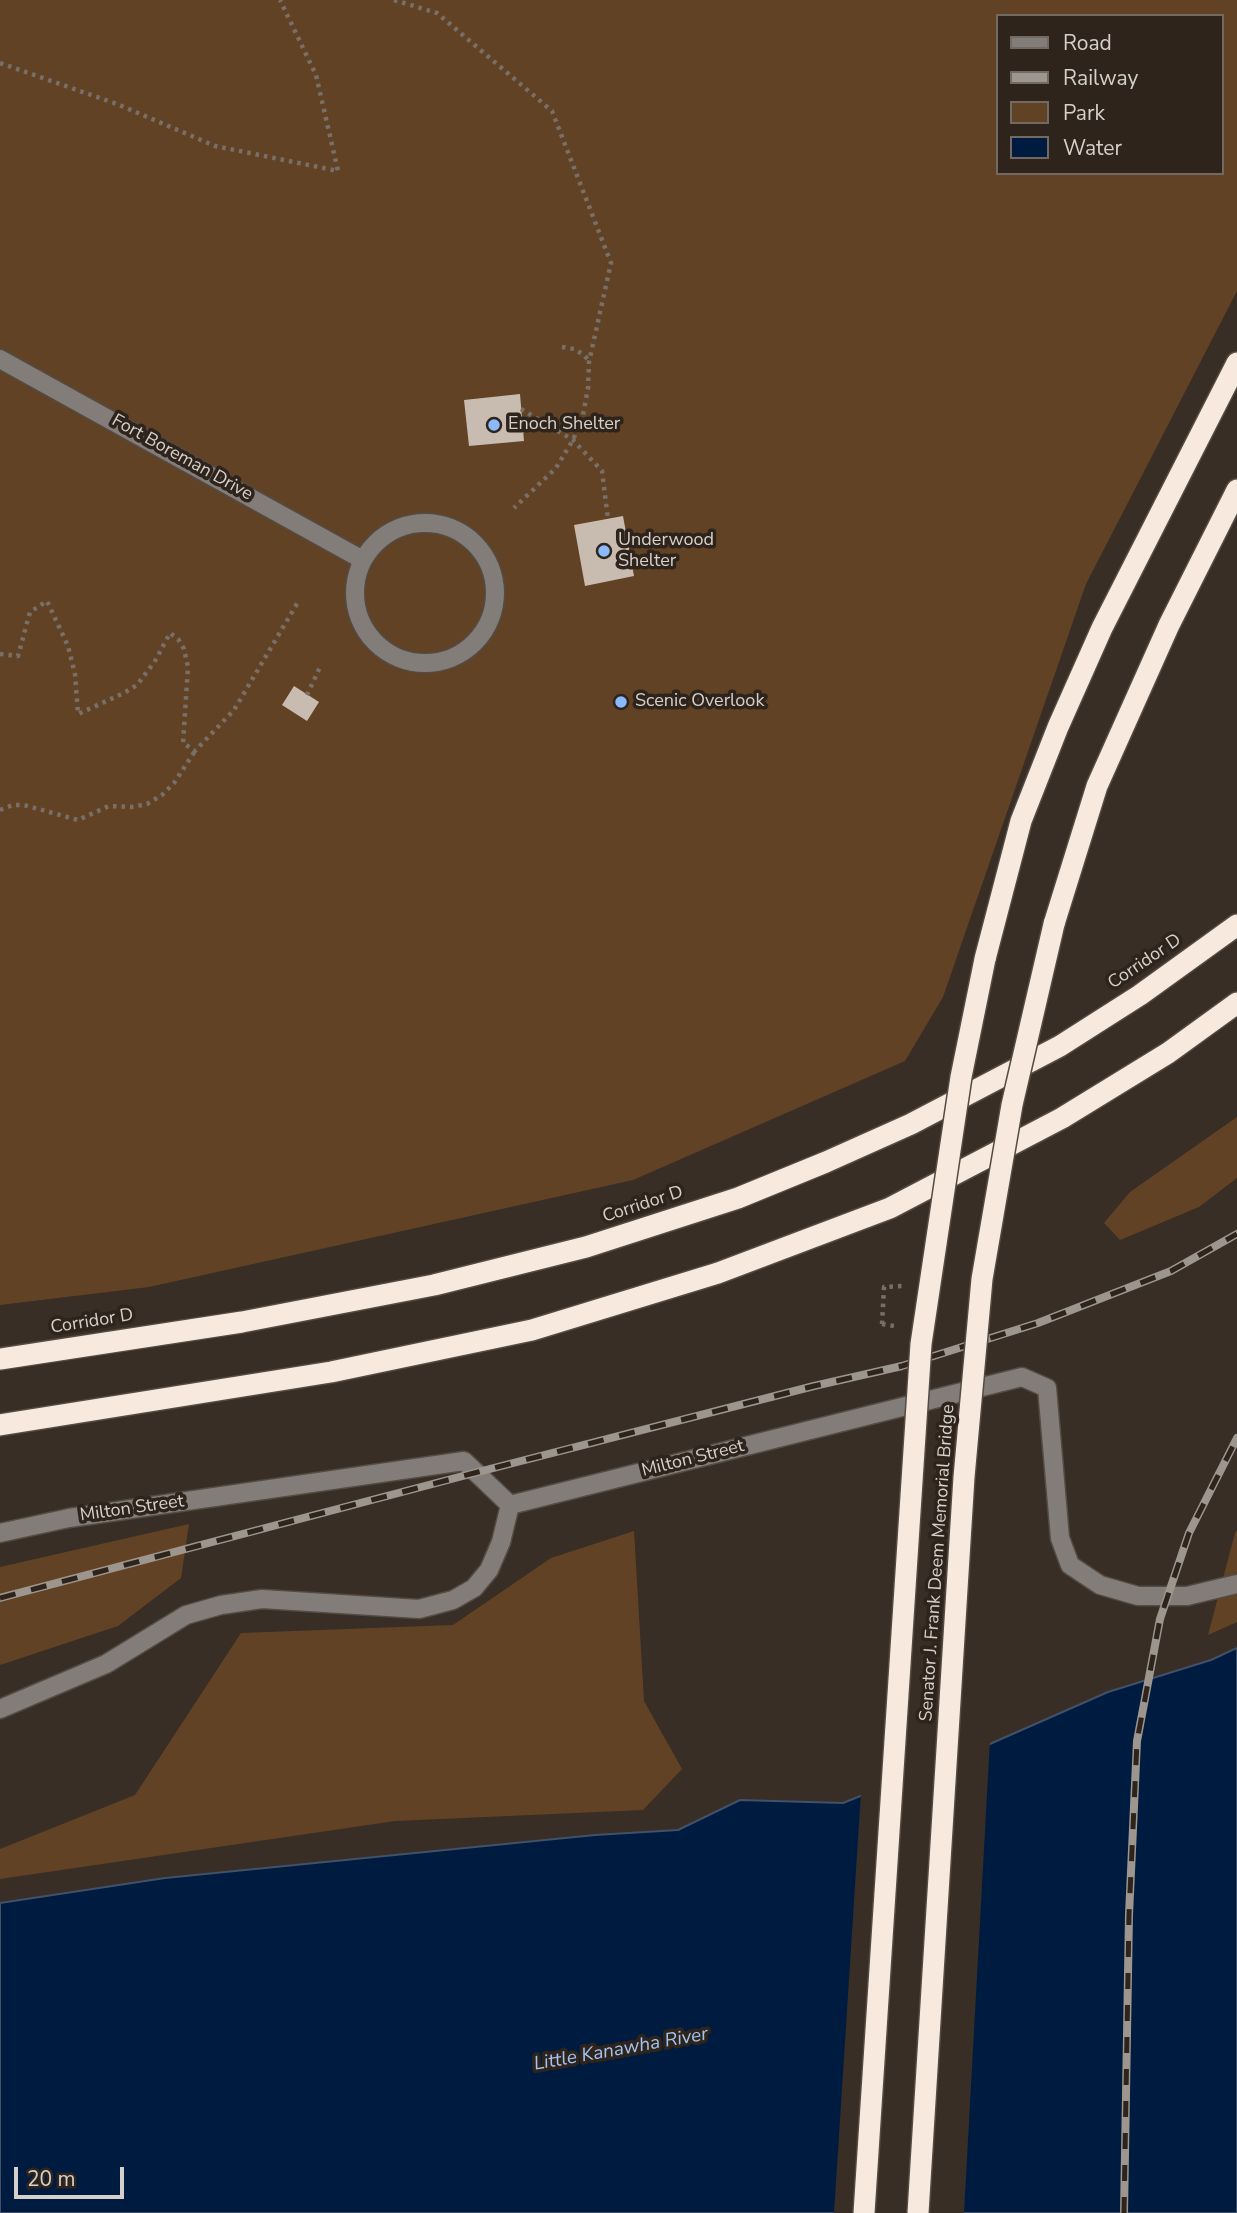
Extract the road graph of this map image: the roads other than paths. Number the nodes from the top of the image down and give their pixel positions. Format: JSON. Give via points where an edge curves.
{"nodes":[{"id":1,"x":0,"y":359,"type":"edge"},
{"id":2,"x":1237,"y":363,"type":"edge"},
{"id":3,"x":1237,"y":490,"type":"edge"},
{"id":4,"x":363,"y":560,"type":"junction"},
{"id":5,"x":1237,"y":925,"type":"edge"},
{"id":6,"x":1237,"y":1003,"type":"edge"},
{"id":7,"x":0,"y":1359,"type":"edge"},
{"id":8,"x":0,"y":1425,"type":"edge"},
{"id":9,"x":510,"y":1506,"type":"junction"},
{"id":10,"x":0,"y":1533,"type":"edge"},
{"id":11,"x":1237,"y":1584,"type":"edge"},
{"id":12,"x":0,"y":1709,"type":"edge"},
{"id":13,"x":864,"y":2213,"type":"edge"},
{"id":14,"x":918,"y":2213,"type":"edge"}],
"edges":[{"from":1,"to":4,"type":"street","name":"Fort Boreman Drive"},
{"from":2,"to":13,"type":"highway","name":"Senator J. Frank Deem Memorial Bridge","bridge":true,"via":[[1102,628],[1021,821],[985,959],[961,1077],[921,1345]]},
{"from":3,"to":14,"type":"highway","name":"Senator J. Frank Deem Memorial Bridge","bridge":true,"via":[[1169,625],[1097,786],[1054,924],[1012,1105],[982,1279],[964,1477]]},
{"from":4,"to":4,"type":"street","via":[[355,580],[361,624],[392,656],[413,663],[435,663],[475,644],[488,626],[496,603],[495,578],[485,555],[469,537],[448,525],[423,522],[399,527],[378,540]]},
{"from":5,"to":7,"type":"highway","name":"Corridor D","via":[[1060,1046],[911,1124],[737,1198],[586,1247],[434,1285],[242,1322]]},
{"from":6,"to":8,"type":"highway","via":[[1168,1053],[1062,1118],[902,1201],[718,1273],[531,1330],[331,1372]]},
{"from":9,"to":10,"type":"street","name":"Milton Street","via":[[464,1461],[69,1518]]},
{"from":9,"to":11,"type":"street","name":"Milton Street","via":[[1022,1377],[1047,1388],[1060,1538],[1070,1565],[1100,1585],[1138,1597],[1187,1596]]},
{"from":9,"to":12,"type":"street","via":[[489,1570],[474,1588],[453,1600],[419,1609],[262,1599],[221,1605],[186,1615],[106,1664]]}]}
